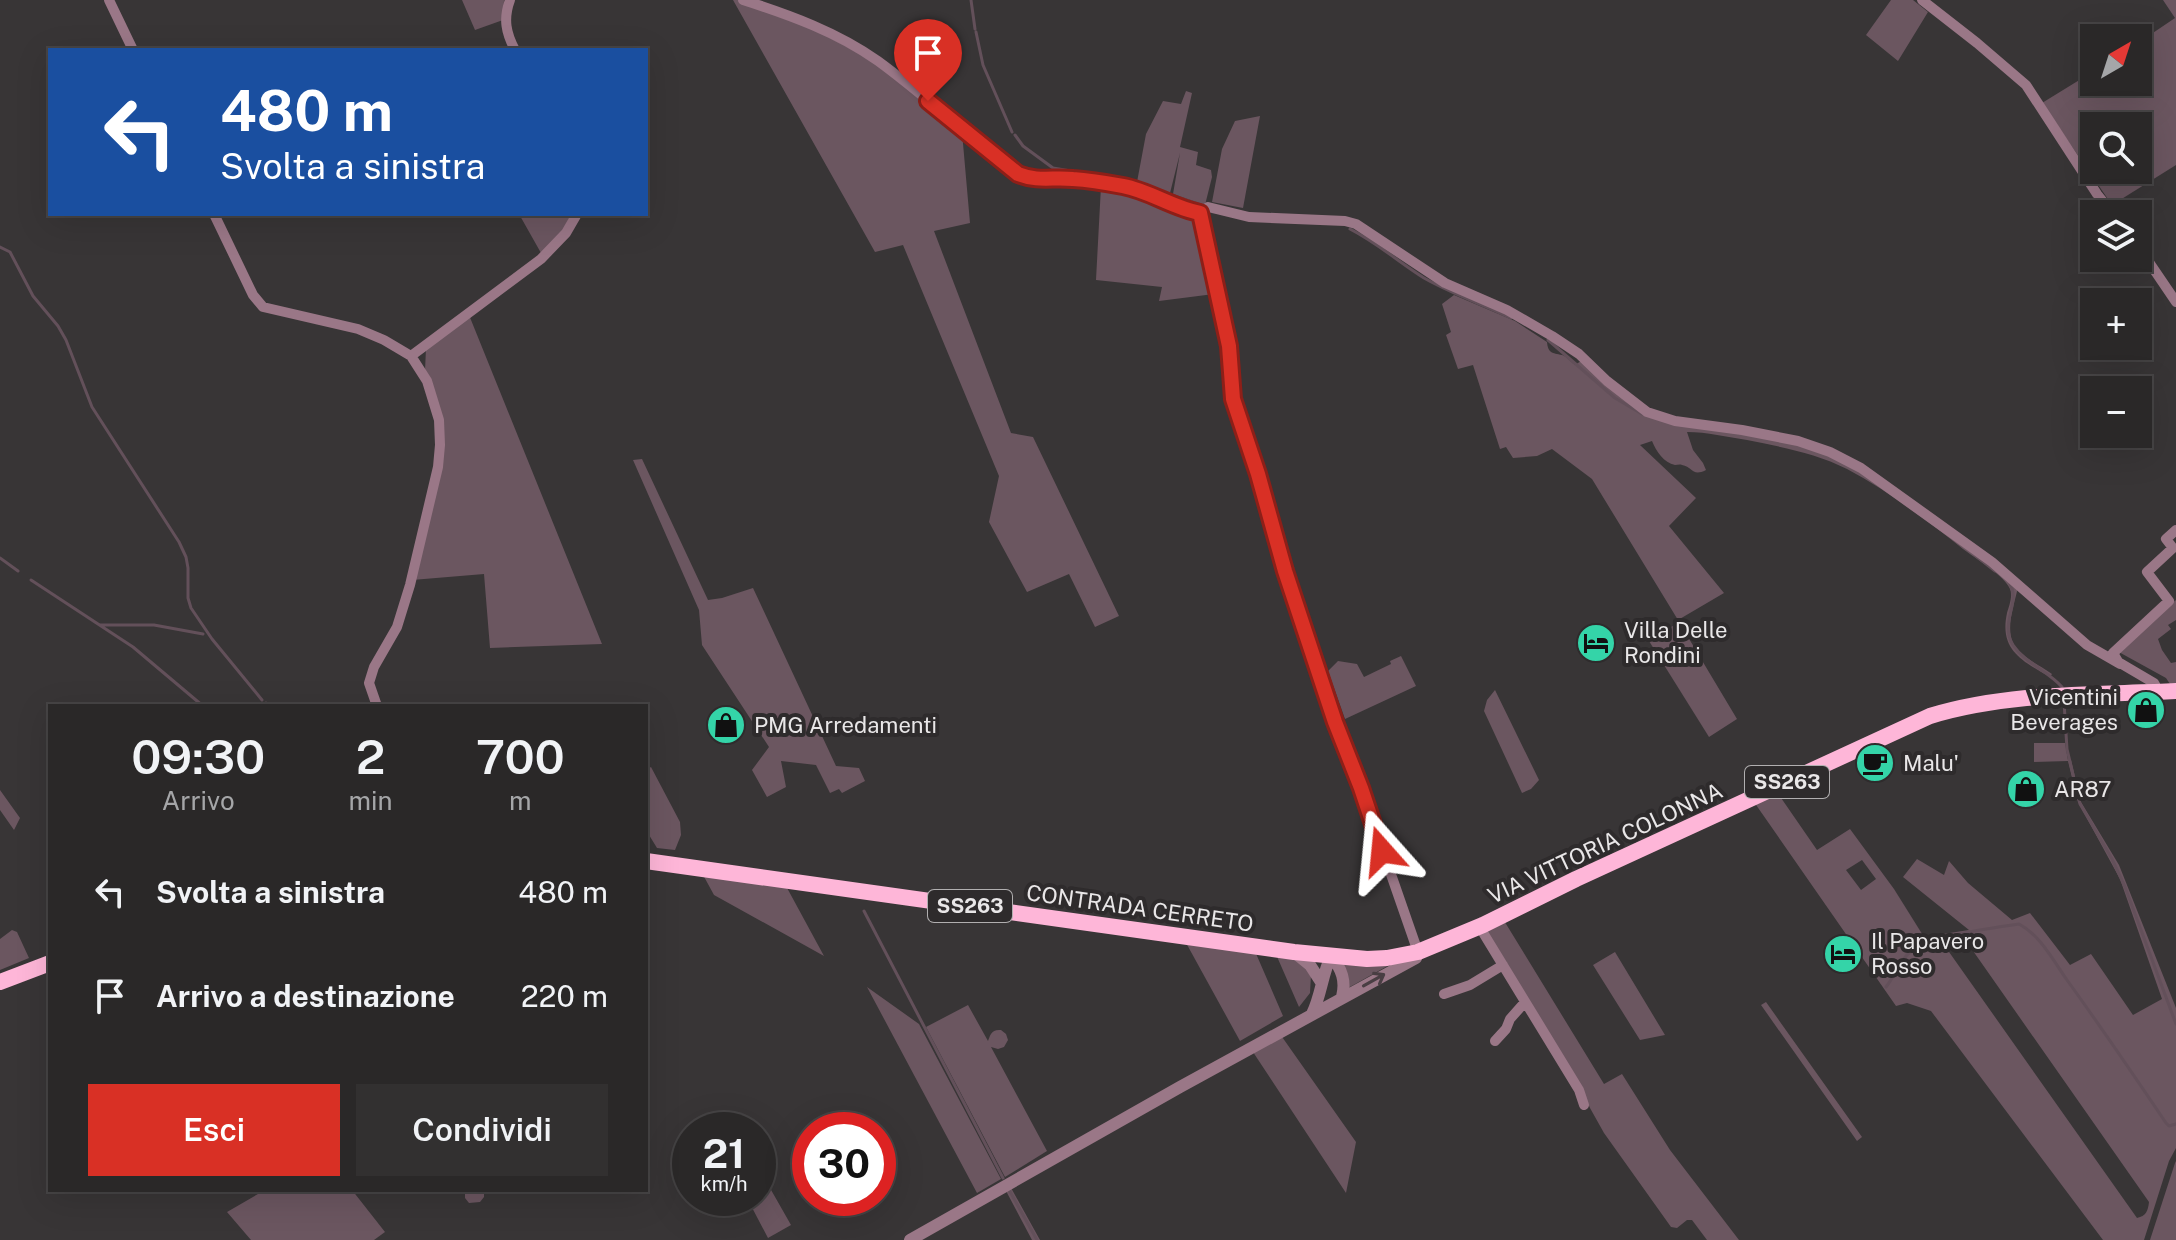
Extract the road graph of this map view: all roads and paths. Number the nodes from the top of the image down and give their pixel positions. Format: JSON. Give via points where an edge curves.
{"nodes":[{"id":1,"x":109,"y":0,"type":"edge"},
{"id":2,"x":510,"y":0,"type":"edge"},
{"id":3,"x":743,"y":0,"type":"edge"},
{"id":4,"x":1922,"y":0,"type":"edge"},
{"id":5,"x":132,"y":48,"type":"edge"},
{"id":6,"x":514,"y":48,"type":"edge"},
{"id":7,"x":2102,"y":200,"type":"edge"},
{"id":8,"x":1200,"y":213,"type":"junction"},
{"id":9,"x":215,"y":216,"type":"edge"},
{"id":10,"x":576,"y":216,"type":"edge"},
{"id":11,"x":2152,"y":267,"type":"edge"},
{"id":12,"x":2176,"y":302,"type":"edge"},
{"id":13,"x":411,"y":356,"type":"junction"},
{"id":14,"x":2176,"y":530,"type":"edge"},
{"id":15,"x":2120,"y":664,"type":"junction"},
{"id":16,"x":2168,"y":692,"type":"edge"},
{"id":17,"x":376,"y":704,"type":"edge"},
{"id":18,"x":648,"y":861,"type":"edge"},
{"id":19,"x":1479,"y":926,"type":"junction"},
{"id":20,"x":1294,"y":952,"type":"junction"},
{"id":21,"x":1418,"y":952,"type":"junction"},
{"id":22,"x":1331,"y":956,"type":"junction"},
{"id":23,"x":48,"y":964,"type":"edge"},
{"id":24,"x":1503,"y":965,"type":"junction"},
{"id":25,"x":0,"y":982,"type":"edge"},
{"id":26,"x":1321,"y":982,"type":"junction"},
{"id":27,"x":1444,"y":994,"type":"dead end"},
{"id":28,"x":1342,"y":997,"type":"junction"},
{"id":29,"x":1525,"y":1002,"type":"junction"},
{"id":30,"x":1312,"y":1014,"type":"junction"},
{"id":31,"x":1495,"y":1041,"type":"dead end"},
{"id":32,"x":1584,"y":1105,"type":"dead end"},
{"id":33,"x":910,"y":1240,"type":"edge"}],
"edges":[{"from":1,"to":5,"type":"street"},
{"from":2,"to":6,"type":"street","via":[[506,27]]},
{"from":3,"to":8,"type":"street","name":"VIA VITTORIA COLONNA","via":[[798,18],[876,60],[1018,174],[1033,180],[1121,185]]},
{"from":4,"to":7,"type":"street","via":[[2026,85]]},
{"from":8,"to":15,"type":"street","name":"VIA VITTORIA COLONNA","via":[[1208,207],[1249,217],[1356,224],[1445,283],[1552,336],[1647,412],[1830,452],[1928,515],[1992,562],[2080,639]]},
{"from":8,"to":21,"type":"street","via":[[1229,346],[1233,399],[1335,722]]},
{"from":9,"to":13,"type":"street","via":[[263,307],[358,329]]},
{"from":10,"to":13,"type":"street","via":[[534,265]]},
{"from":11,"to":12,"type":"street"},
{"from":13,"to":17,"type":"street","via":[[427,381],[439,420],[438,467],[397,627],[369,683]]},
{"from":14,"to":15,"type":"street","via":[[2166,539],[2173,548],[2147,572],[2169,601],[2113,653]]},
{"from":15,"to":16,"type":"street","name":"VIA VITTORIA COLONNA"},
{"from":16,"to":19,"type":"main road","name":"VIA VITTORIA COLONNA","number":"SS263","via":[[2006,700],[1930,716]]},
{"from":18,"to":20,"type":"main road","name":"CONTRADA CERRETO","number":"SS263"},
{"from":19,"to":21,"type":"main road","name":"VIA VITTORIA COLONNA","number":"SS263"},
{"from":19,"to":24,"type":"street"},
{"from":20,"to":22,"type":"main road","name":"VIA VITTORIA COLONNA","number":"SS263"},
{"from":20,"to":26,"type":"street"},
{"from":21,"to":22,"type":"main road","name":"VIA VITTORIA COLONNA","number":"SS263","via":[[1387,958]]},
{"from":28,"to":21,"type":"street","one_way":true,"via":[[1416,958]]},
{"from":22,"to":26,"type":"street"},
{"from":22,"to":28,"type":"street","via":[[1343,978]]},
{"from":23,"to":25,"type":"main road"},
{"from":24,"to":27,"type":"street"},
{"from":24,"to":29,"type":"street"},
{"from":26,"to":30,"type":"street"},
{"from":28,"to":30,"type":"street"},
{"from":29,"to":31,"type":"street"},
{"from":29,"to":32,"type":"street"},
{"from":30,"to":33,"type":"street"}]}
